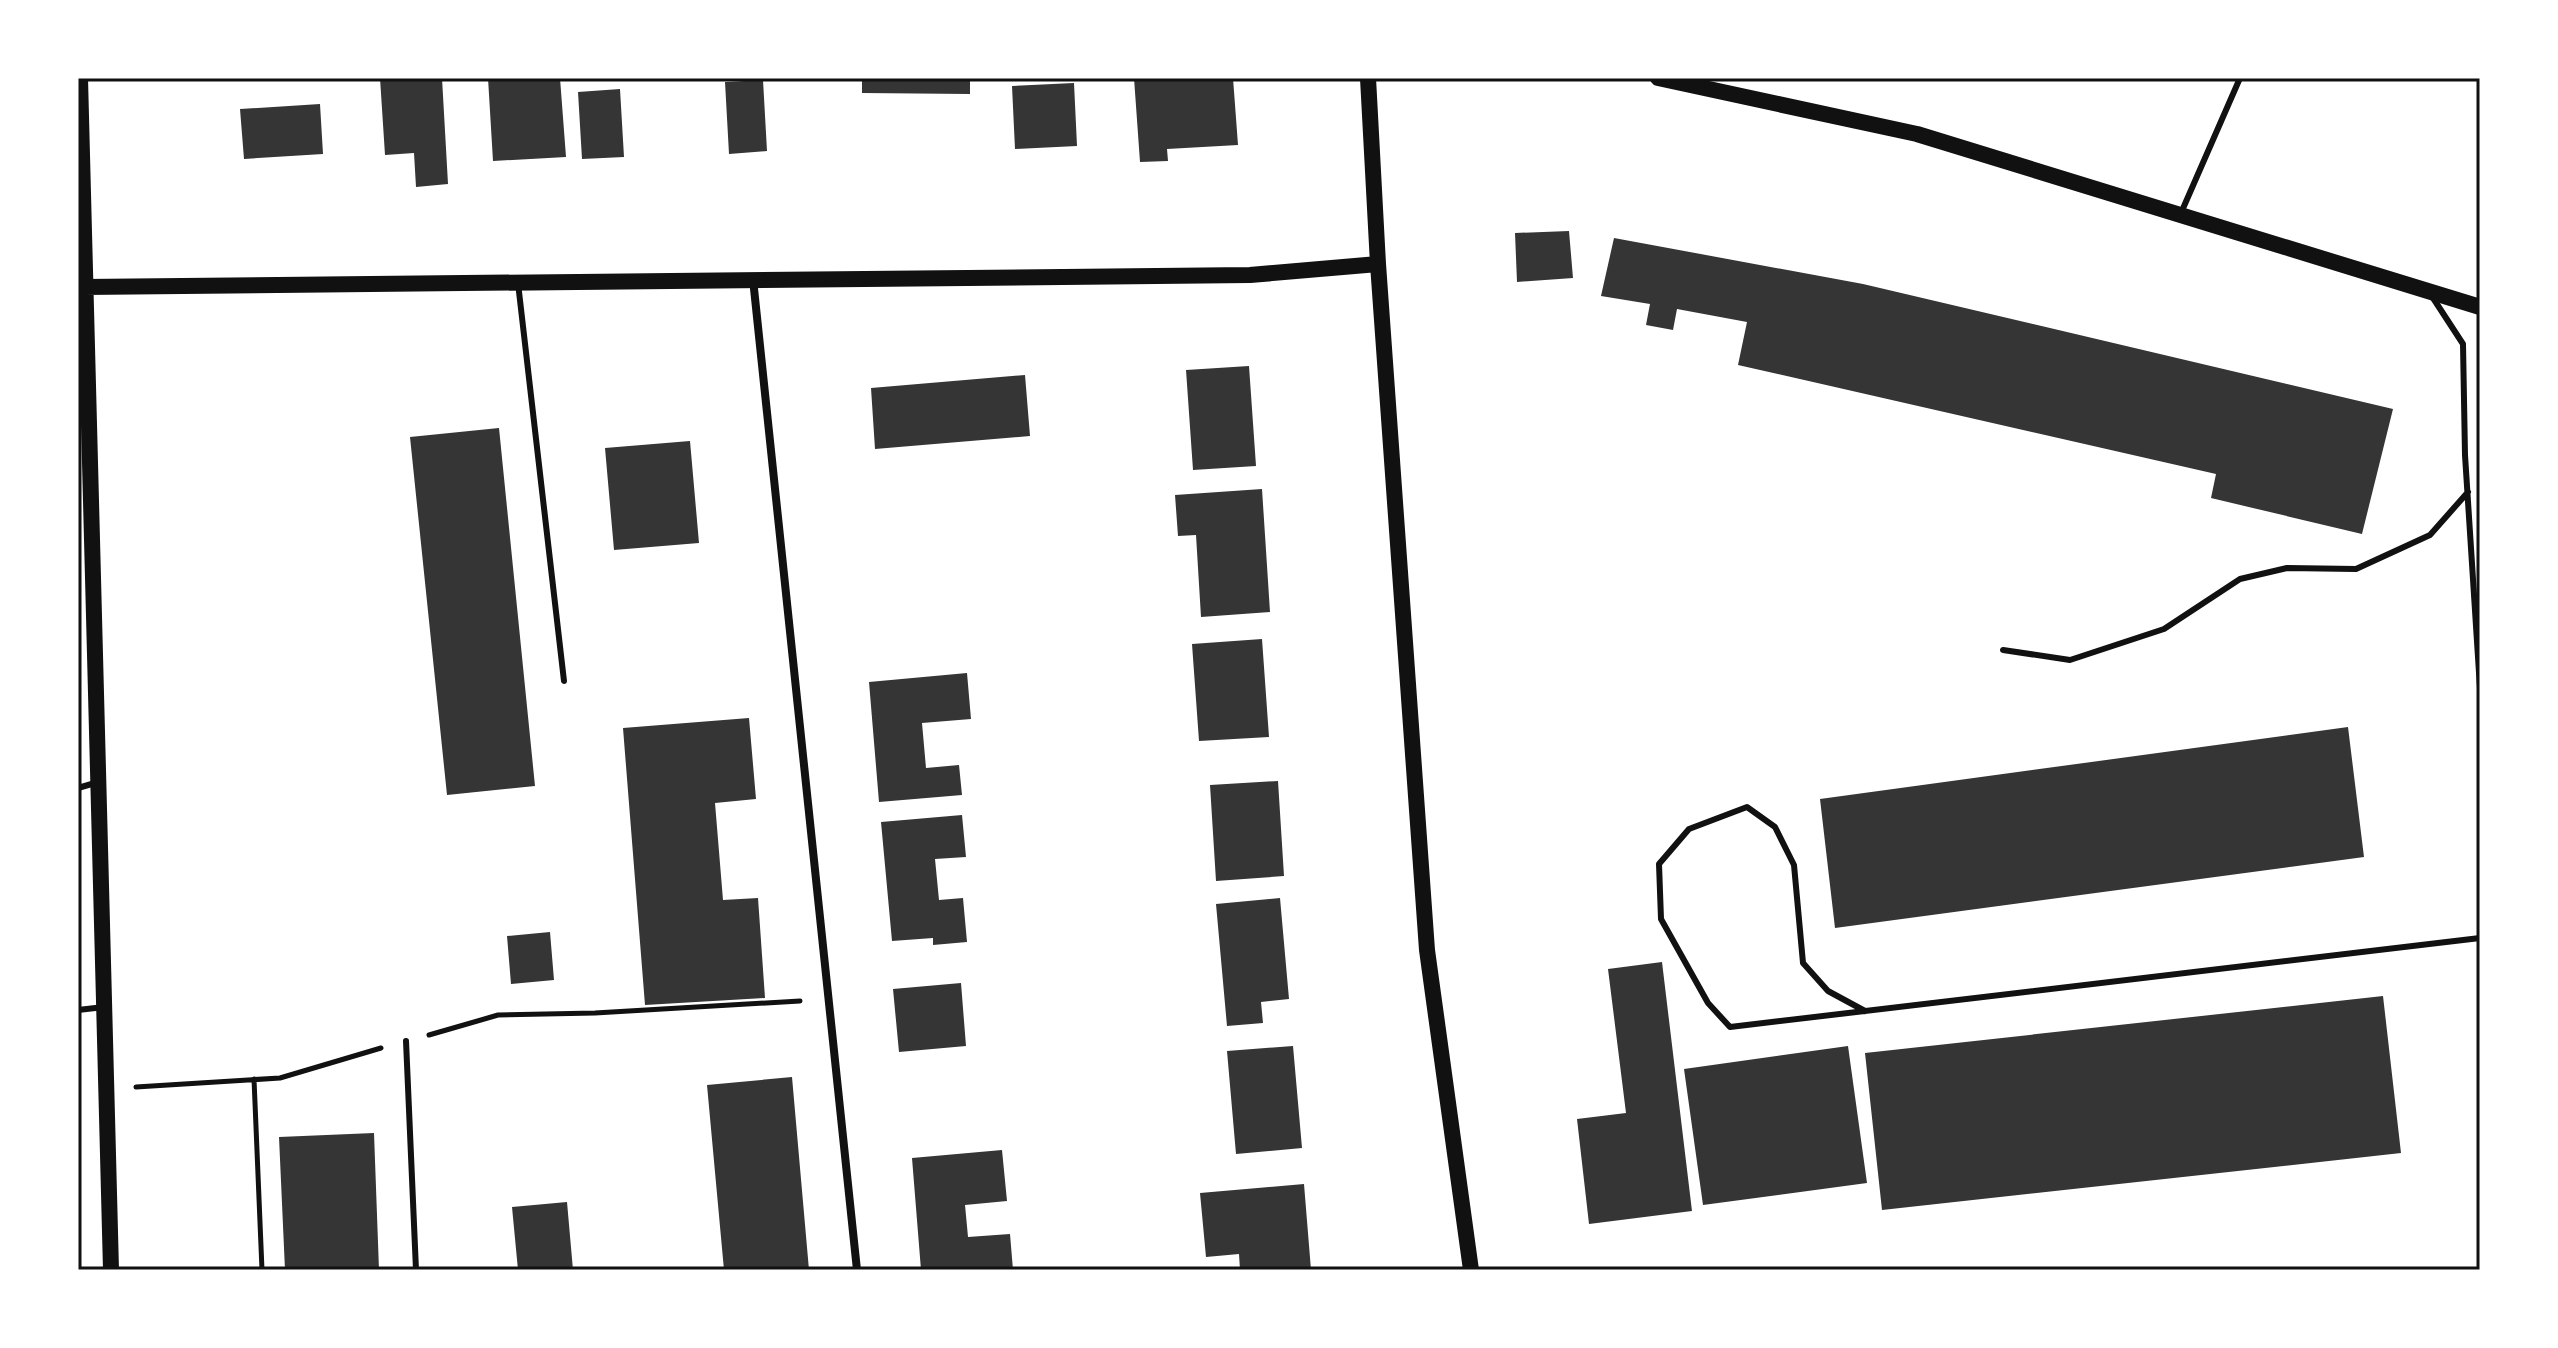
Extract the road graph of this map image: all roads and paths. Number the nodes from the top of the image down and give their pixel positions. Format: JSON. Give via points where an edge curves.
{"nodes":[{"id":1,"x":80,"y":78,"type":"edge"},
{"id":2,"x":1368,"y":78,"type":"edge"},
{"id":3,"x":1658,"y":78,"type":"edge"},
{"id":4,"x":2240,"y":78,"type":"edge"},
{"id":5,"x":2181,"y":213,"type":"junction"},
{"id":6,"x":1378,"y":264,"type":"junction"},
{"id":7,"x":753,"y":278,"type":"junction"},
{"id":8,"x":518,"y":281,"type":"junction"},
{"id":9,"x":84,"y":287,"type":"junction"},
{"id":10,"x":2429,"y":291,"type":"junction"},
{"id":11,"x":2480,"y":307,"type":"edge"},
{"id":12,"x":2468,"y":492,"type":"junction"},
{"id":13,"x":2472,"y":552,"type":"junction"},
{"id":14,"x":2480,"y":560,"type":"edge"},
{"id":15,"x":2003,"y":650,"type":"dead end"},
{"id":16,"x":564,"y":681,"type":"dead end"},
{"id":17,"x":2480,"y":688,"type":"edge"},
{"id":18,"x":98,"y":782,"type":"junction"},
{"id":19,"x":78,"y":788,"type":"edge"},
{"id":20,"x":2480,"y":938,"type":"edge"},
{"id":21,"x":829,"y":999,"type":"junction"},
{"id":22,"x":104,"y":1007,"type":"junction"},
{"id":23,"x":78,"y":1010,"type":"edge"},
{"id":24,"x":1865,"y":1011,"type":"junction"},
{"id":25,"x":406,"y":1041,"type":"junction"},
{"id":26,"x":254,"y":1079,"type":"junction"},
{"id":27,"x":107,"y":1089,"type":"junction"},
{"id":28,"x":111,"y":1270,"type":"edge"},
{"id":29,"x":262,"y":1270,"type":"edge"},
{"id":30,"x":416,"y":1270,"type":"edge"},
{"id":31,"x":857,"y":1270,"type":"edge"},
{"id":32,"x":1471,"y":1270,"type":"edge"}],
"edges":[{"from":1,"to":9,"type":"main road"},
{"from":2,"to":6,"type":"main road"},
{"from":3,"to":5,"type":"main road","via":[[1917,134]]},
{"from":4,"to":5,"type":"lane"},
{"from":5,"to":10,"type":"main road"},
{"from":6,"to":7,"type":"main road","via":[[1250,275]]},
{"from":6,"to":32,"type":"main road","via":[[1427,950]]},
{"from":7,"to":8,"type":"main road"},
{"from":7,"to":21,"type":"street"},
{"from":8,"to":9,"type":"main road"},
{"from":8,"to":16,"type":"lane"},
{"from":9,"to":18,"type":"main road"},
{"from":10,"to":11,"type":"main road"},
{"from":10,"to":12,"type":"lane","via":[[2463,344]]},
{"from":12,"to":13,"type":"lane"},
{"from":12,"to":15,"type":"lane","via":[[2430,535],[2356,569],[2287,568],[2240,579],[2164,629],[2070,660]]},
{"from":13,"to":14,"type":"lane"},
{"from":13,"to":17,"type":"lane"},
{"from":18,"to":19,"type":"lane"},
{"from":18,"to":22,"type":"main road"},
{"from":20,"to":24,"type":"lane"},
{"from":21,"to":25,"type":"path","via":[[498,1015]]},
{"from":21,"to":31,"type":"street"},
{"from":22,"to":23,"type":"lane"},
{"from":22,"to":27,"type":"main road"},
{"from":24,"to":24,"type":"lane","via":[[1730,1027],[1708,1003],[1661,919],[1659,864],[1689,829],[1747,807],[1775,827],[1794,865],[1803,963],[1828,991]]},
{"from":25,"to":26,"type":"path","via":[[280,1078]]},
{"from":25,"to":30,"type":"lane"},
{"from":26,"to":27,"type":"path"},
{"from":26,"to":29,"type":"path"},
{"from":27,"to":28,"type":"main road"}]}
